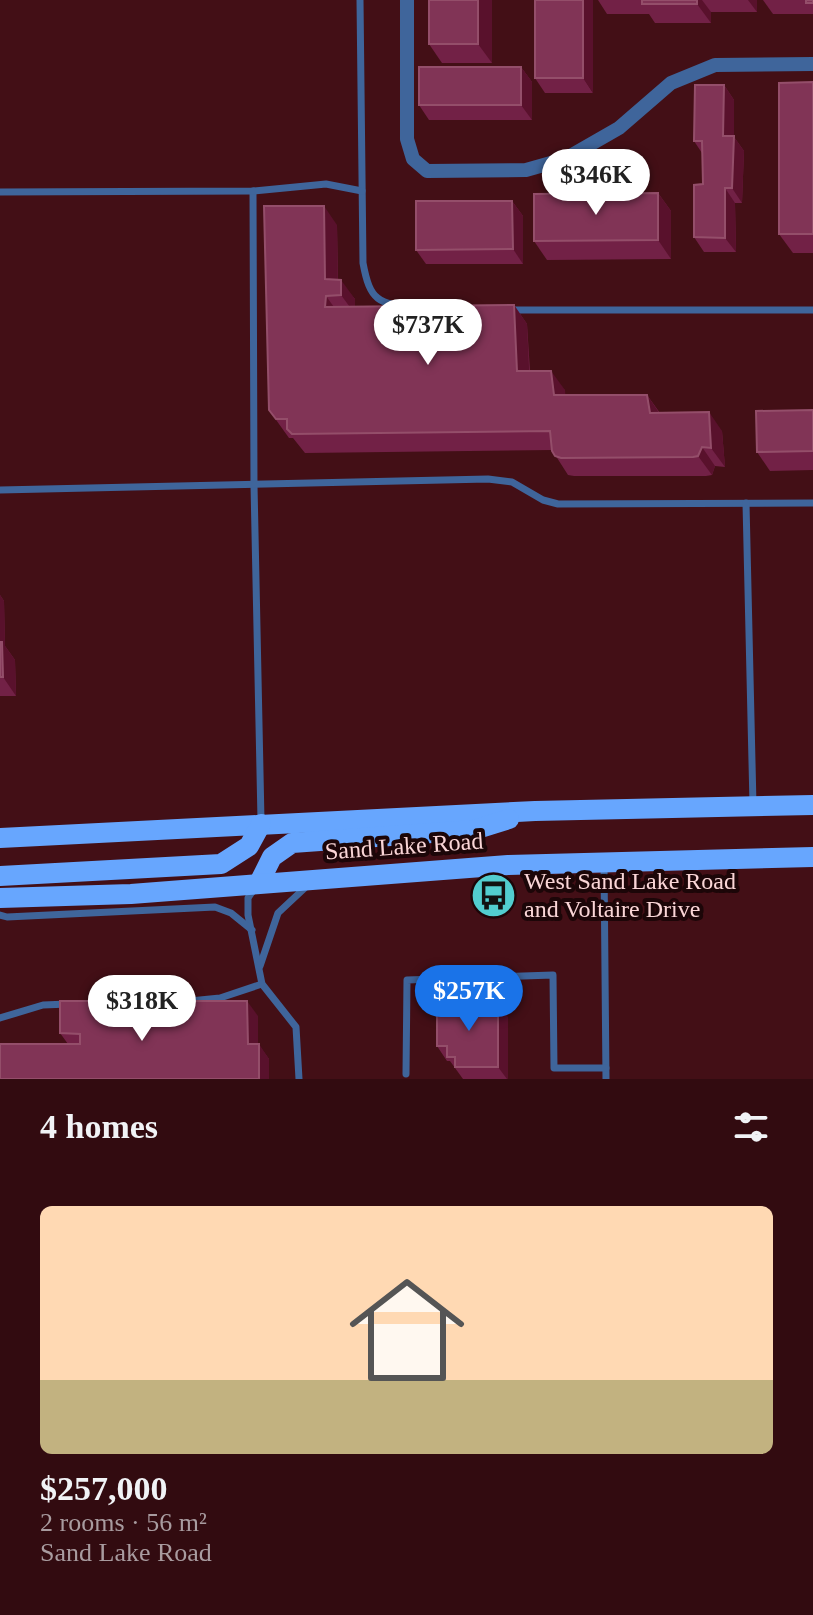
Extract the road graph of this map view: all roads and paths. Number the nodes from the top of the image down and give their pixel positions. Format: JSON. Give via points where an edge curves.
{"nodes":[{"id":1,"x":360,"y":0,"type":"edge"},
{"id":2,"x":407,"y":0,"type":"edge"},
{"id":3,"x":813,"y":64,"type":"edge"},
{"id":4,"x":253,"y":191,"type":"junction"},
{"id":5,"x":362,"y":191,"type":"junction"},
{"id":6,"x":0,"y":192,"type":"edge"},
{"id":7,"x":418,"y":307,"type":"edge"},
{"id":8,"x":494,"y":310,"type":"edge"},
{"id":9,"x":813,"y":310,"type":"edge"},
{"id":10,"x":254,"y":485,"type":"junction"},
{"id":11,"x":0,"y":490,"type":"edge"},
{"id":12,"x":746,"y":503,"type":"junction"},
{"id":13,"x":813,"y":503,"type":"edge"},
{"id":14,"x":813,"y":805,"type":"edge"},
{"id":15,"x":753,"y":806,"type":"junction"},
{"id":16,"x":535,"y":811,"type":"junction"},
{"id":17,"x":261,"y":824,"type":"junction"},
{"id":18,"x":0,"y":838,"type":"edge"},
{"id":19,"x":813,"y":857,"type":"edge"},
{"id":20,"x":604,"y":861,"type":"junction"},
{"id":21,"x":0,"y":876,"type":"edge"},
{"id":22,"x":315,"y":879,"type":"junction"},
{"id":23,"x":259,"y":883,"type":"junction"},
{"id":24,"x":0,"y":898,"type":"edge"},
{"id":25,"x":0,"y":915,"type":"edge"},
{"id":26,"x":252,"y":930,"type":"junction"},
{"id":27,"x":260,"y":966,"type":"junction"},
{"id":28,"x":262,"y":984,"type":"junction"},
{"id":29,"x":167,"y":1002,"type":"edge"},
{"id":30,"x":74,"y":1004,"type":"edge"},
{"id":31,"x":0,"y":1018,"type":"edge"},
{"id":32,"x":606,"y":1068,"type":"junction"},
{"id":33,"x":406,"y":1074,"type":"dead end"},
{"id":34,"x":299,"y":1079,"type":"edge"},
{"id":35,"x":606,"y":1079,"type":"edge"}],
"edges":[{"from":1,"to":5,"type":"lane"},
{"from":2,"to":3,"type":"street","via":[[407,139],[413,159],[427,171],[526,170],[565,159],[619,128],[671,83],[715,65]]},
{"from":4,"to":5,"type":"lane","via":[[326,184]]},
{"from":4,"to":6,"type":"lane"},
{"from":4,"to":10,"type":"lane"},
{"from":5,"to":7,"type":"lane","via":[[366,284],[374,298],[389,305]]},
{"from":8,"to":9,"type":"lane"},
{"from":10,"to":11,"type":"lane"},
{"from":10,"to":12,"type":"lane","via":[[488,479],[512,482],[558,504]]},
{"from":10,"to":17,"type":"lane"},
{"from":12,"to":13,"type":"lane"},
{"from":12,"to":15,"type":"lane"},
{"from":14,"to":15,"type":"main road","name":"Sand Lake Road"},
{"from":15,"to":16,"type":"main road","name":"Sand Lake Road"},
{"from":16,"to":17,"type":"main road","name":"Sand Lake Road"},
{"from":16,"to":23,"type":"main road","via":[[474,830],[292,843],[272,857]]},
{"from":17,"to":18,"type":"main road","name":"Sand Lake Road"},
{"from":17,"to":21,"type":"main road","via":[[249,846],[221,864]]},
{"from":19,"to":20,"type":"main road","name":"Sand Lake Road"},
{"from":20,"to":22,"type":"main road","name":"Sand Lake Road"},
{"from":20,"to":32,"type":"lane"},
{"from":22,"to":23,"type":"main road","name":"Sand Lake Road"},
{"from":22,"to":27,"type":"lane","via":[[278,913]]},
{"from":23,"to":24,"type":"main road","name":"Sand Lake Road"},
{"from":23,"to":26,"type":"lane","via":[[248,898]]},
{"from":25,"to":26,"type":"lane","via":[[215,907]]},
{"from":26,"to":27,"type":"lane"},
{"from":27,"to":28,"type":"lane"},
{"from":28,"to":29,"type":"lane","via":[[220,998]]},
{"from":28,"to":34,"type":"lane","via":[[296,1027]]},
{"from":30,"to":31,"type":"lane","via":[[43,1005]]},
{"from":32,"to":33,"type":"lane","via":[[554,1068],[553,975],[407,980]]},
{"from":32,"to":35,"type":"lane"}]}
